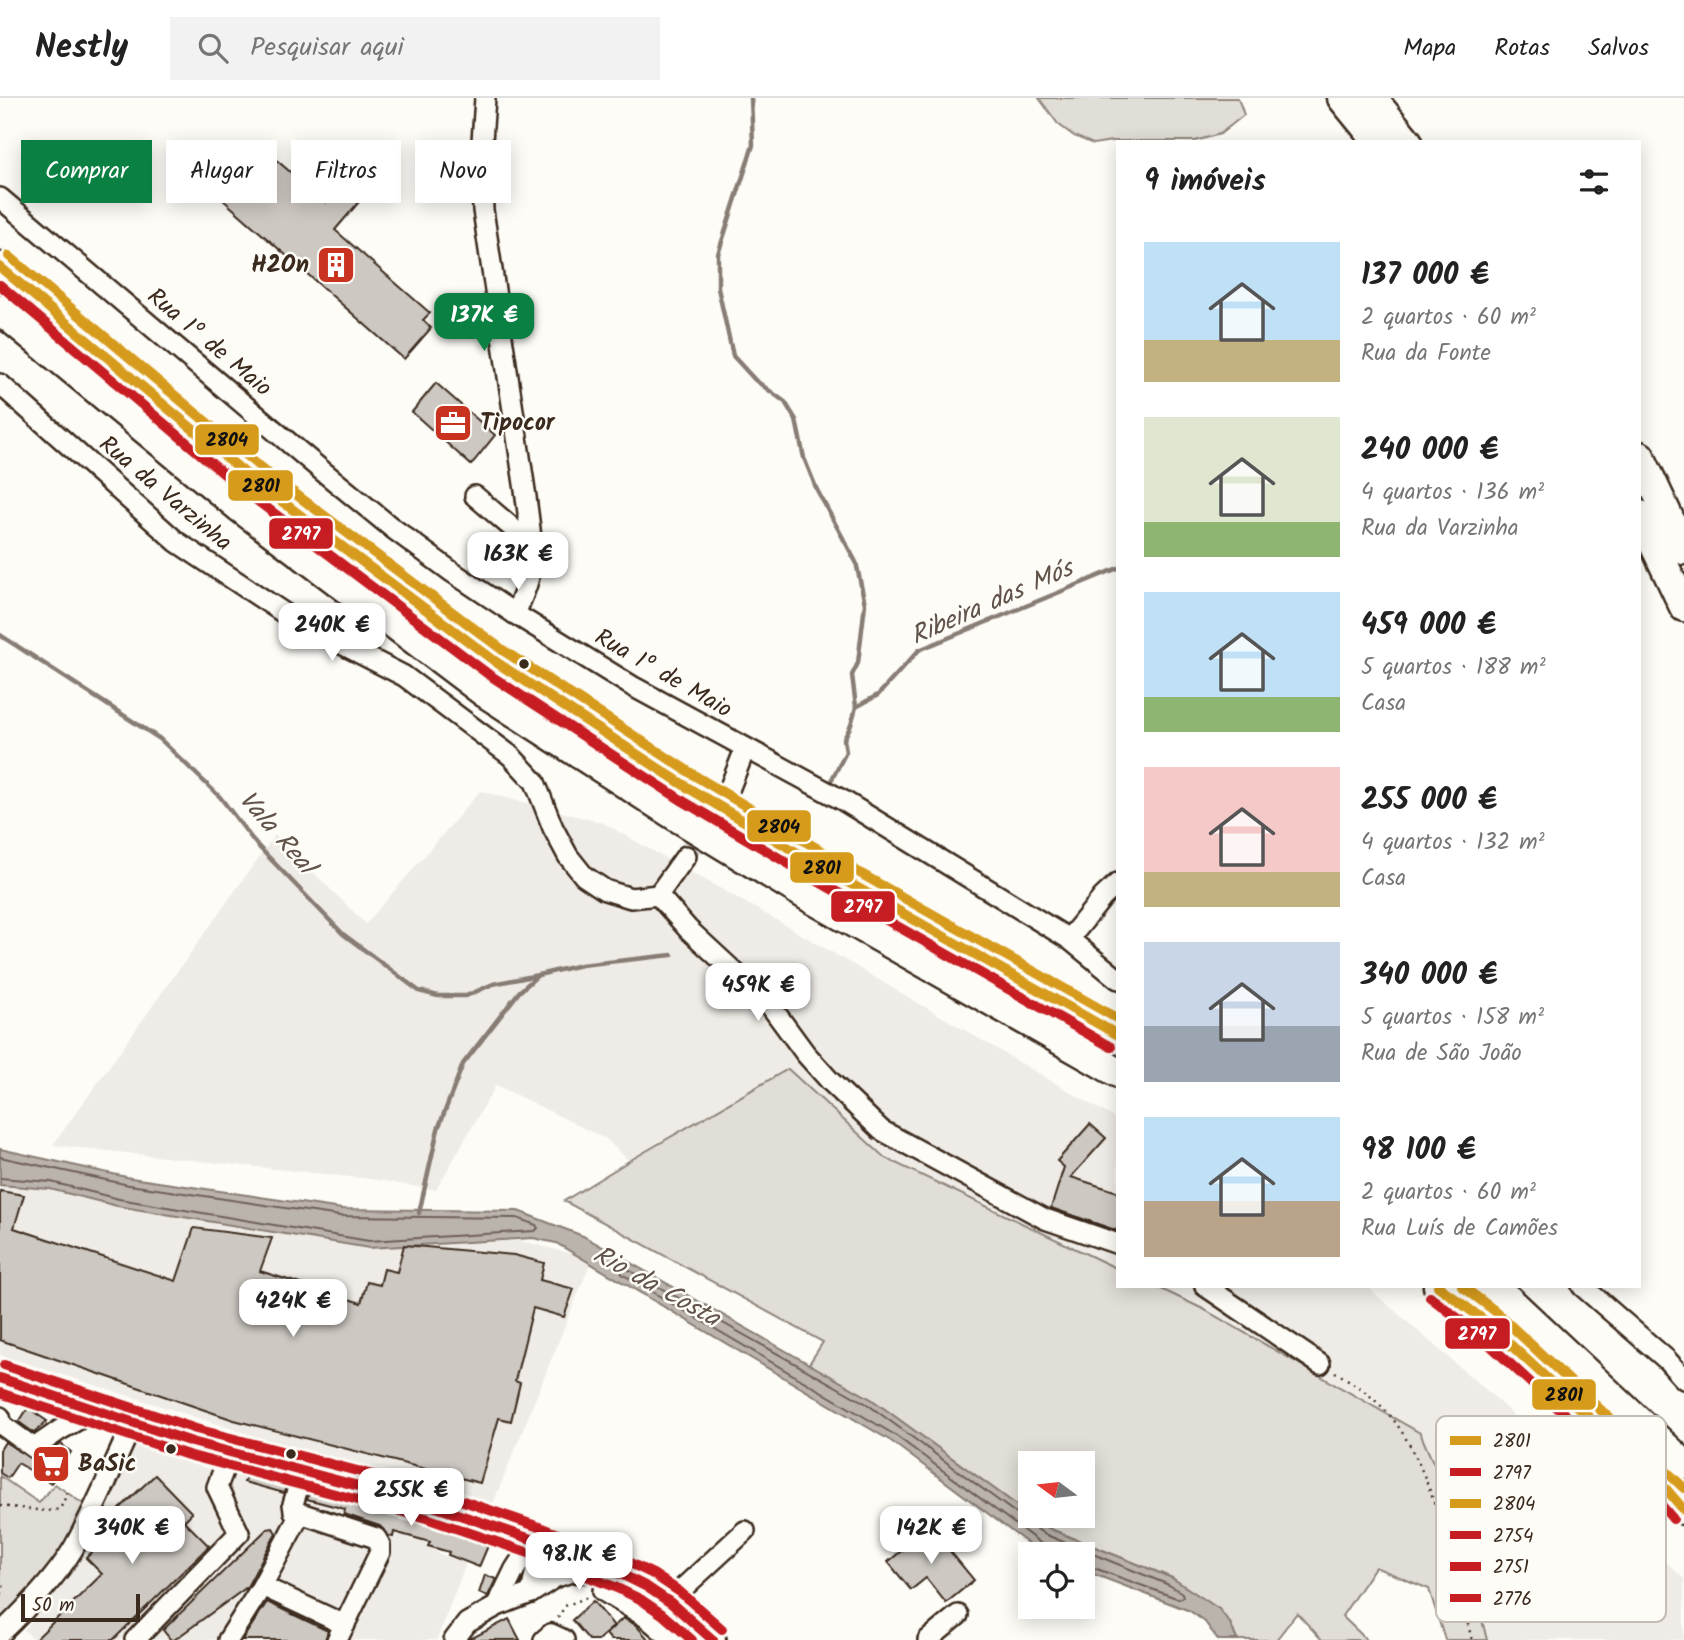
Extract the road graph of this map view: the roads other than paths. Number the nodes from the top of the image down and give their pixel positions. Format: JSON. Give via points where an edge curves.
{"nodes":[{"id":1,"x":485,"y":98,"type":"edge"},
{"id":2,"x":1342,"y":98,"type":"edge"},
{"id":3,"x":1372,"y":98,"type":"edge"},
{"id":4,"x":1376,"y":140,"type":"edge"},
{"id":5,"x":1406,"y":140,"type":"edge"},
{"id":6,"x":0,"y":198,"type":"edge"},
{"id":7,"x":0,"y":267,"type":"edge"},
{"id":8,"x":0,"y":310,"type":"edge"},
{"id":9,"x":0,"y":384,"type":"edge"},
{"id":10,"x":1641,"y":458,"type":"edge"},
{"id":11,"x":475,"y":496,"type":"dead end"},
{"id":12,"x":1641,"y":517,"type":"edge"},
{"id":13,"x":531,"y":544,"type":"junction"},
{"id":14,"x":1684,"y":550,"type":"edge"},
{"id":15,"x":1684,"y":607,"type":"edge"},
{"id":16,"x":515,"y":614,"type":"junction"},
{"id":17,"x":745,"y":749,"type":"junction"},
{"id":18,"x":730,"y":787,"type":"tunnel mouth"},
{"id":19,"x":686,"y":856,"type":"tunnel mouth"},
{"id":20,"x":1116,"y":885,"type":"edge"},
{"id":21,"x":658,"y":895,"type":"junction"},
{"id":22,"x":1069,"y":939,"type":"junction"},
{"id":23,"x":1116,"y":977,"type":"edge"},
{"id":24,"x":1116,"y":1034,"type":"edge"},
{"id":25,"x":1116,"y":1072,"type":"edge"},
{"id":26,"x":1116,"y":1243,"type":"edge"},
{"id":27,"x":1208,"y":1288,"type":"edge"},
{"id":28,"x":1440,"y":1288,"type":"edge"},
{"id":29,"x":1494,"y":1288,"type":"edge"},
{"id":30,"x":1584,"y":1288,"type":"edge"},
{"id":31,"x":1320,"y":1364,"type":"road end"},
{"id":32,"x":0,"y":1378,"type":"edge"},
{"id":33,"x":1684,"y":1379,"type":"edge"},
{"id":34,"x":94,"y":1410,"type":"junction"},
{"id":35,"x":1587,"y":1416,"type":"edge"},
{"id":36,"x":1633,"y":1416,"type":"edge"},
{"id":37,"x":0,"y":1417,"type":"edge"},
{"id":38,"x":133,"y":1423,"type":"junction"},
{"id":39,"x":1666,"y":1447,"type":"edge"},
{"id":40,"x":230,"y":1452,"type":"junction"},
{"id":41,"x":1684,"y":1464,"type":"edge"},
{"id":42,"x":303,"y":1472,"type":"junction"},
{"id":43,"x":1666,"y":1489,"type":"edge"},
{"id":44,"x":1684,"y":1510,"type":"edge"},
{"id":45,"x":300,"y":1514,"type":"junction"},
{"id":46,"x":505,"y":1530,"type":"junction"},
{"id":47,"x":745,"y":1531,"type":"dead end"},
{"id":48,"x":534,"y":1540,"type":"junction"},
{"id":49,"x":515,"y":1569,"type":"junction"},
{"id":50,"x":624,"y":1575,"type":"junction"},
{"id":51,"x":262,"y":1586,"type":"junction"},
{"id":52,"x":603,"y":1591,"type":"road end"},
{"id":53,"x":531,"y":1593,"type":"junction"},
{"id":54,"x":669,"y":1601,"type":"junction"},
{"id":55,"x":497,"y":1606,"type":"junction"},
{"id":56,"x":958,"y":1615,"type":"dead end"},
{"id":57,"x":341,"y":1632,"type":"edge"},
{"id":58,"x":0,"y":1634,"type":"edge"},
{"id":59,"x":135,"y":1640,"type":"edge"},
{"id":60,"x":228,"y":1640,"type":"edge"},
{"id":61,"x":454,"y":1640,"type":"edge"},
{"id":62,"x":673,"y":1640,"type":"edge"},
{"id":63,"x":713,"y":1640,"type":"edge"},
{"id":64,"x":928,"y":1640,"type":"edge"}],
"edges":[{"from":1,"to":13,"type":"street","via":[[483,210]]},
{"from":2,"to":4,"type":"highway"},
{"from":3,"to":5,"type":"highway"},
{"from":6,"to":16,"type":"street","name":"Rua 1º de Maio","via":[[391,527]]},
{"from":7,"to":24,"type":"highway","via":[[252,479],[496,662],[690,789],[828,872]]},
{"from":8,"to":25,"type":"highway","via":[[239,507],[485,693],[812,899]]},
{"from":9,"to":21,"type":"street","name":"Rua da Varzinha","via":[[177,542],[293,619],[404,676],[511,757],[535,782],[553,828],[584,876],[605,890],[631,898]]},
{"from":10,"to":14,"type":"highway"},
{"from":11,"to":13,"type":"street"},
{"from":12,"to":15,"type":"highway"},
{"from":13,"to":16,"type":"street","via":[[529,579]]},
{"from":16,"to":17,"type":"street","name":"Rua 1º de Maio"},
{"from":17,"to":18,"type":"street"},
{"from":17,"to":22,"type":"street","name":"Rua 1º de Maio","via":[[844,801]]},
{"from":19,"to":21,"type":"street"},
{"from":20,"to":22,"type":"street"},
{"from":21,"to":26,"type":"street","via":[[769,1004],[805,1053],[881,1130],[1045,1219]]},
{"from":22,"to":23,"type":"street","name":"Rua 1º de Maio"},
{"from":27,"to":31,"type":"street"},
{"from":28,"to":35,"type":"highway","via":[[1485,1321]]},
{"from":29,"to":36,"type":"highway"},
{"from":30,"to":33,"type":"street"},
{"from":32,"to":34,"type":"main road"},
{"from":34,"to":37,"type":"street","via":[[34,1448],[2,1425]]},
{"from":34,"to":38,"type":"main road"},
{"from":38,"to":40,"type":"main road"},
{"from":38,"to":58,"type":"street","via":[[71,1551],[25,1611]]},
{"from":39,"to":41,"type":"highway"},
{"from":40,"to":42,"type":"main road"},
{"from":40,"to":59,"type":"street","via":[[217,1487],[239,1533]]},
{"from":42,"to":45,"type":"street","via":[[293,1504]]},
{"from":42,"to":46,"type":"main road"},
{"from":43,"to":44,"type":"highway"},
{"from":45,"to":51,"type":"street"},
{"from":45,"to":57,"type":"street","via":[[376,1538],[380,1545]]},
{"from":46,"to":48,"type":"main road"},
{"from":46,"to":49,"type":"street"},
{"from":47,"to":54,"type":"street"},
{"from":48,"to":49,"type":"street"},
{"from":48,"to":50,"type":"main road"},
{"from":48,"to":53,"type":"street","via":[[536,1570]]},
{"from":49,"to":55,"type":"street"},
{"from":50,"to":53,"type":"street","via":[[571,1572]]},
{"from":50,"to":54,"type":"main road"},
{"from":51,"to":57,"type":"street"},
{"from":51,"to":60,"type":"street"},
{"from":52,"to":62,"type":"street"},
{"from":53,"to":55,"type":"street"},
{"from":54,"to":63,"type":"main road"},
{"from":55,"to":61,"type":"street","via":[[467,1623]]},
{"from":56,"to":64,"type":"street"}]}
